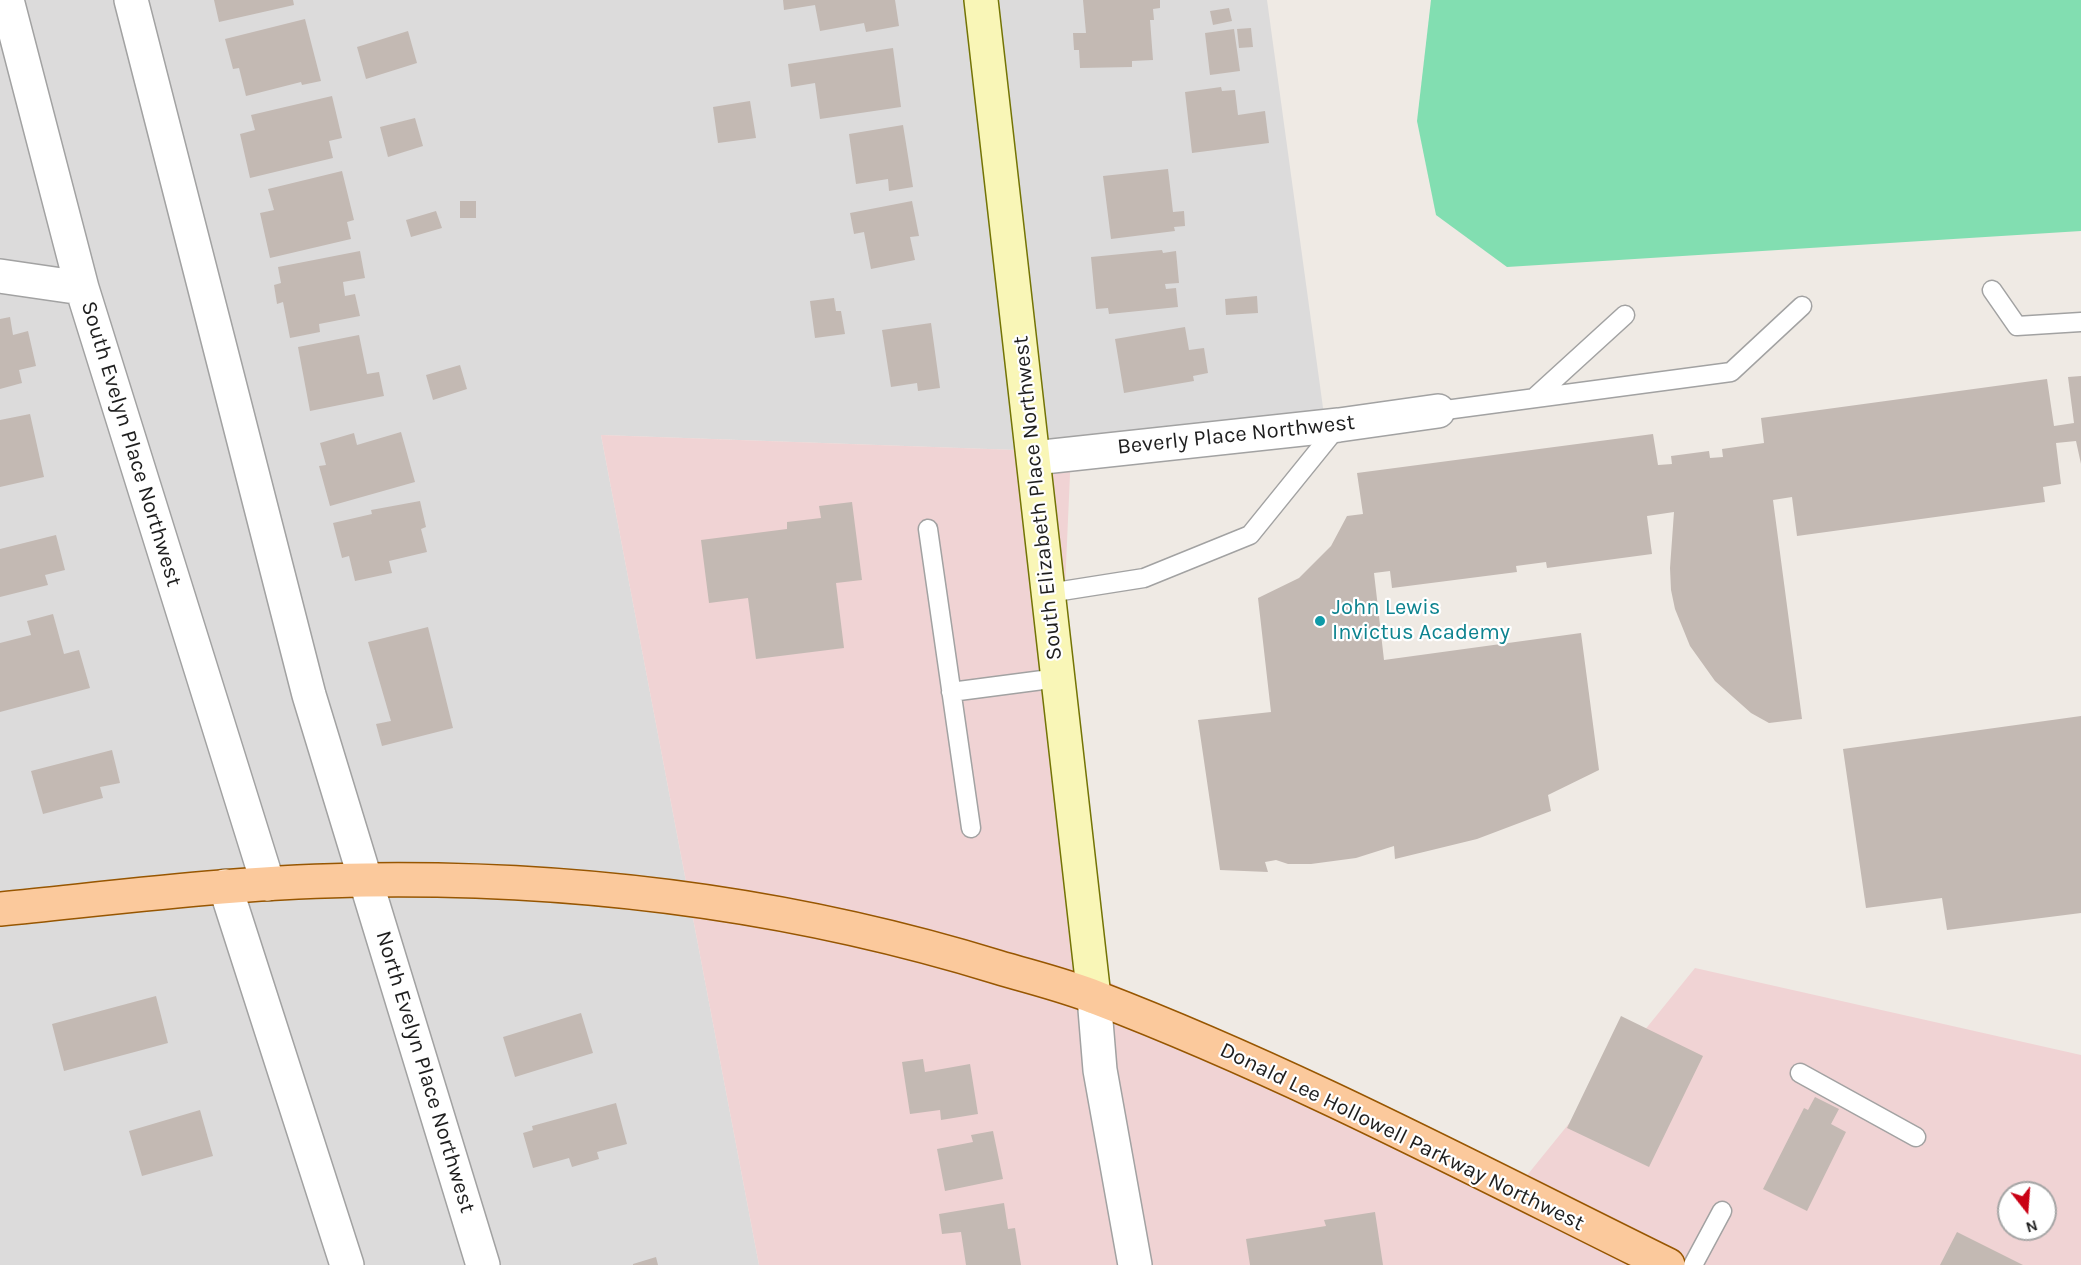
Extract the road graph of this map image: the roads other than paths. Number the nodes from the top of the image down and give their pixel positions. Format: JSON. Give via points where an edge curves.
{"nodes":[{"id":1,"x":7,"y":0,"type":"edge"},
{"id":2,"x":131,"y":0,"type":"edge"},
{"id":3,"x":981,"y":0,"type":"edge"},
{"id":4,"x":0,"y":276,"type":"edge"},
{"id":5,"x":82,"y":288,"type":"junction"},
{"id":6,"x":1992,"y":290,"type":"dead end"},
{"id":7,"x":1802,"y":306,"type":"dead end"},
{"id":8,"x":1625,"y":315,"type":"dead end"},
{"id":9,"x":2081,"y":321,"type":"edge"},
{"id":10,"x":1534,"y":398,"type":"junction"},
{"id":11,"x":1438,"y":411,"type":"joint"},
{"id":12,"x":1339,"y":425,"type":"junction"},
{"id":13,"x":1034,"y":458,"type":"junction"},
{"id":14,"x":928,"y":529,"type":"dead end"},
{"id":15,"x":1049,"y":593,"type":"junction"},
{"id":16,"x":1058,"y":678,"type":"junction"},
{"id":17,"x":951,"y":692,"type":"junction"},
{"id":18,"x":971,"y":828,"type":"dead end"},
{"id":19,"x":366,"y":880,"type":"junction"},
{"id":20,"x":268,"y":884,"type":"junction"},
{"id":21,"x":225,"y":886,"type":"junction"},
{"id":22,"x":0,"y":909,"type":"edge"},
{"id":23,"x":1094,"y":997,"type":"junction"},
{"id":24,"x":1800,"y":1073,"type":"dead end"},
{"id":25,"x":1916,"y":1137,"type":"dead end"},
{"id":26,"x":1722,"y":1211,"type":"dead end"},
{"id":27,"x":347,"y":1265,"type":"edge"},
{"id":28,"x":483,"y":1265,"type":"edge"},
{"id":29,"x":1135,"y":1265,"type":"edge"},
{"id":30,"x":1668,"y":1265,"type":"edge"},
{"id":31,"x":1692,"y":1265,"type":"edge"}],
"edges":[{"from":1,"to":5,"type":"street","name":"South Evelyn Place Northwest"},
{"from":2,"to":19,"type":"street","via":[[309,695]]},
{"from":3,"to":13,"type":"street","name":"South Elizabeth Place Northwest"},
{"from":4,"to":5,"type":"street"},
{"from":5,"to":20,"type":"street","name":"South Evelyn Place Northwest"},
{"from":6,"to":9,"type":"lane","via":[[2017,326]]},
{"from":7,"to":10,"type":"lane","via":[[1731,372]]},
{"from":8,"to":10,"type":"lane"},
{"from":10,"to":11,"type":"lane"},
{"from":11,"to":12,"type":"street","name":"Beverly Place Northwest"},
{"from":12,"to":13,"type":"street","name":"Beverly Place Northwest"},
{"from":12,"to":15,"type":"lane","via":[[1250,535],[1144,578]]},
{"from":13,"to":15,"type":"street","name":"South Elizabeth Place Northwest"},
{"from":14,"to":17,"type":"lane"},
{"from":15,"to":16,"type":"street","name":"South Elizabeth Place Northwest"},
{"from":16,"to":17,"type":"lane"},
{"from":16,"to":23,"type":"street","name":"South Elizabeth Place Northwest"},
{"from":17,"to":18,"type":"lane"},
{"from":19,"to":20,"type":"main road","name":"Donald Lee Hollowell Parkway Northwest"},
{"from":19,"to":23,"type":"main road","name":"Donald Lee Hollowell Parkway Northwest","via":[[556,883],[741,905],[923,944]]},
{"from":19,"to":28,"type":"street","name":"North Evelyn Place Northwest"},
{"from":20,"to":21,"type":"main road","name":"Donald Lee Hollowell Parkway Northwest"},
{"from":21,"to":22,"type":"main road","name":"Donald Lee Hollowell Parkway Northwest"},
{"from":21,"to":27,"type":"street"},
{"from":23,"to":29,"type":"street","via":[[1100,1070]]},
{"from":23,"to":30,"type":"main road","name":"Donald Lee Hollowell Parkway Northwest","via":[[1291,1079]]},
{"from":24,"to":25,"type":"lane"},
{"from":26,"to":31,"type":"lane"}]}
